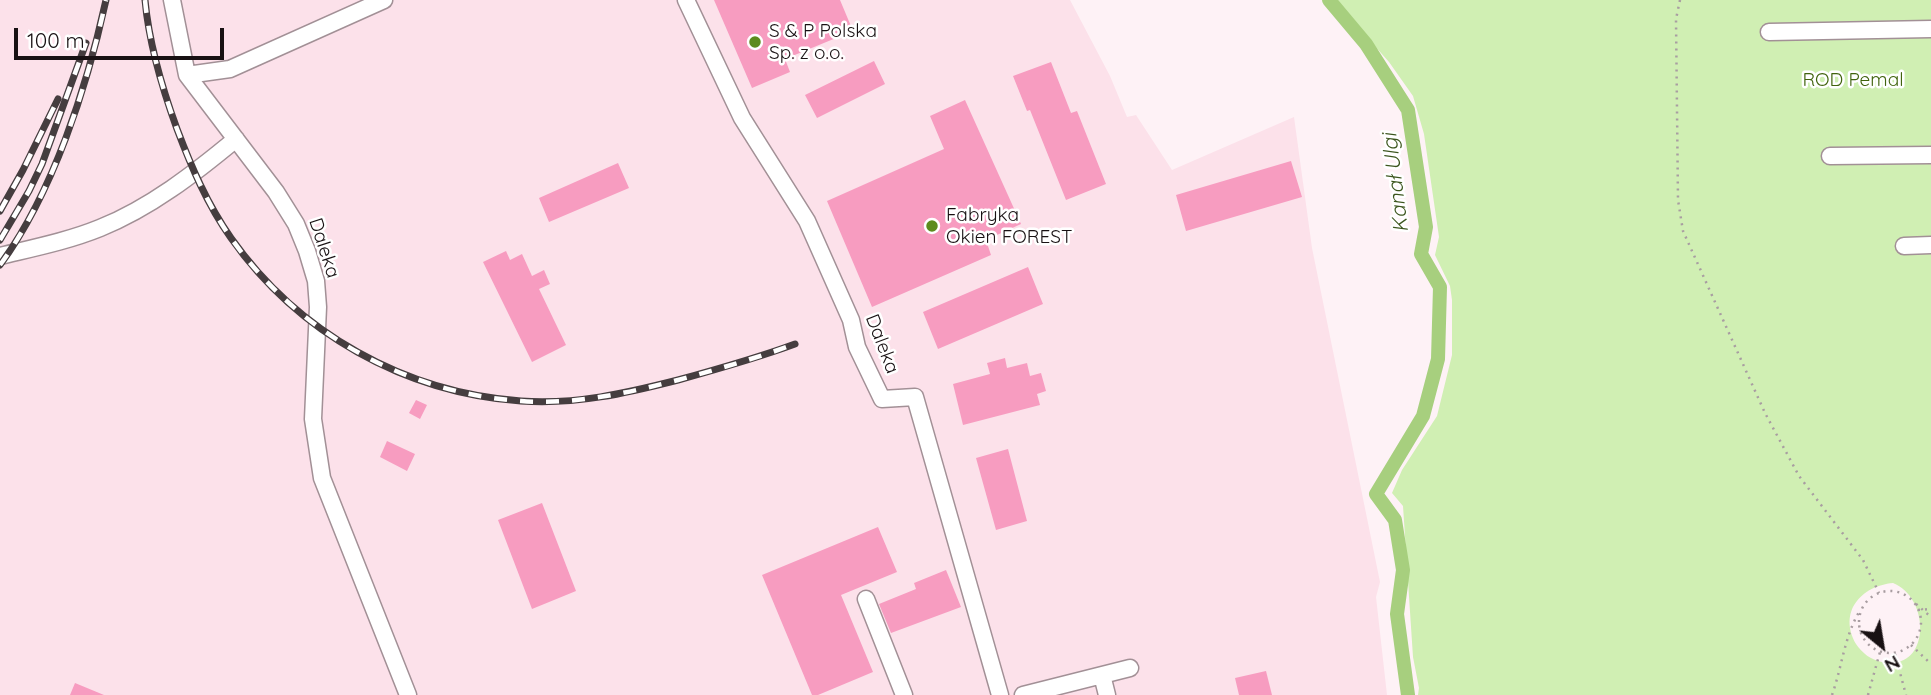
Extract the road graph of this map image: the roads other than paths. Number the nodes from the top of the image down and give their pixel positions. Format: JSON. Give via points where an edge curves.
{"nodes":[{"id":1,"x":172,"y":0,"type":"edge"},
{"id":2,"x":384,"y":0,"type":"edge"},
{"id":3,"x":686,"y":0,"type":"edge"},
{"id":4,"x":1931,"y":29,"type":"edge"},
{"id":5,"x":1769,"y":32,"type":"dead end"},
{"id":6,"x":187,"y":75,"type":"junction"},
{"id":7,"x":236,"y":139,"type":"junction"},
{"id":8,"x":1931,"y":155,"type":"edge"},
{"id":9,"x":1830,"y":156,"type":"dead end"},
{"id":10,"x":1904,"y":246,"type":"dead end"},
{"id":11,"x":1931,"y":246,"type":"edge"},
{"id":12,"x":0,"y":256,"type":"edge"},
{"id":13,"x":866,"y":599,"type":"dead end"},
{"id":14,"x":1130,"y":668,"type":"dead end"},
{"id":15,"x":1102,"y":675,"type":"junction"},
{"id":16,"x":408,"y":695,"type":"edge"},
{"id":17,"x":904,"y":695,"type":"edge"},
{"id":18,"x":1000,"y":695,"type":"edge"},
{"id":19,"x":1023,"y":695,"type":"edge"},
{"id":20,"x":1107,"y":695,"type":"edge"}],
"edges":[{"from":1,"to":6,"type":"street","name":"Daleka"},
{"from":2,"to":6,"type":"street","via":[[230,69]]},
{"from":3,"to":18,"type":"street","name":"Daleka","via":[[743,118],[807,221],[882,399],[915,397]]},
{"from":4,"to":5,"type":"street"},
{"from":6,"to":7,"type":"street","name":"Daleka"},
{"from":7,"to":12,"type":"street","via":[[127,216],[89,232]]},
{"from":7,"to":16,"type":"street","name":"Daleka","via":[[276,192],[307,251],[318,307],[313,419],[322,478]]},
{"from":8,"to":9,"type":"street"},
{"from":10,"to":11,"type":"street"},
{"from":13,"to":17,"type":"street"},
{"from":14,"to":15,"type":"street"},
{"from":15,"to":19,"type":"street"},
{"from":15,"to":20,"type":"street"}]}
